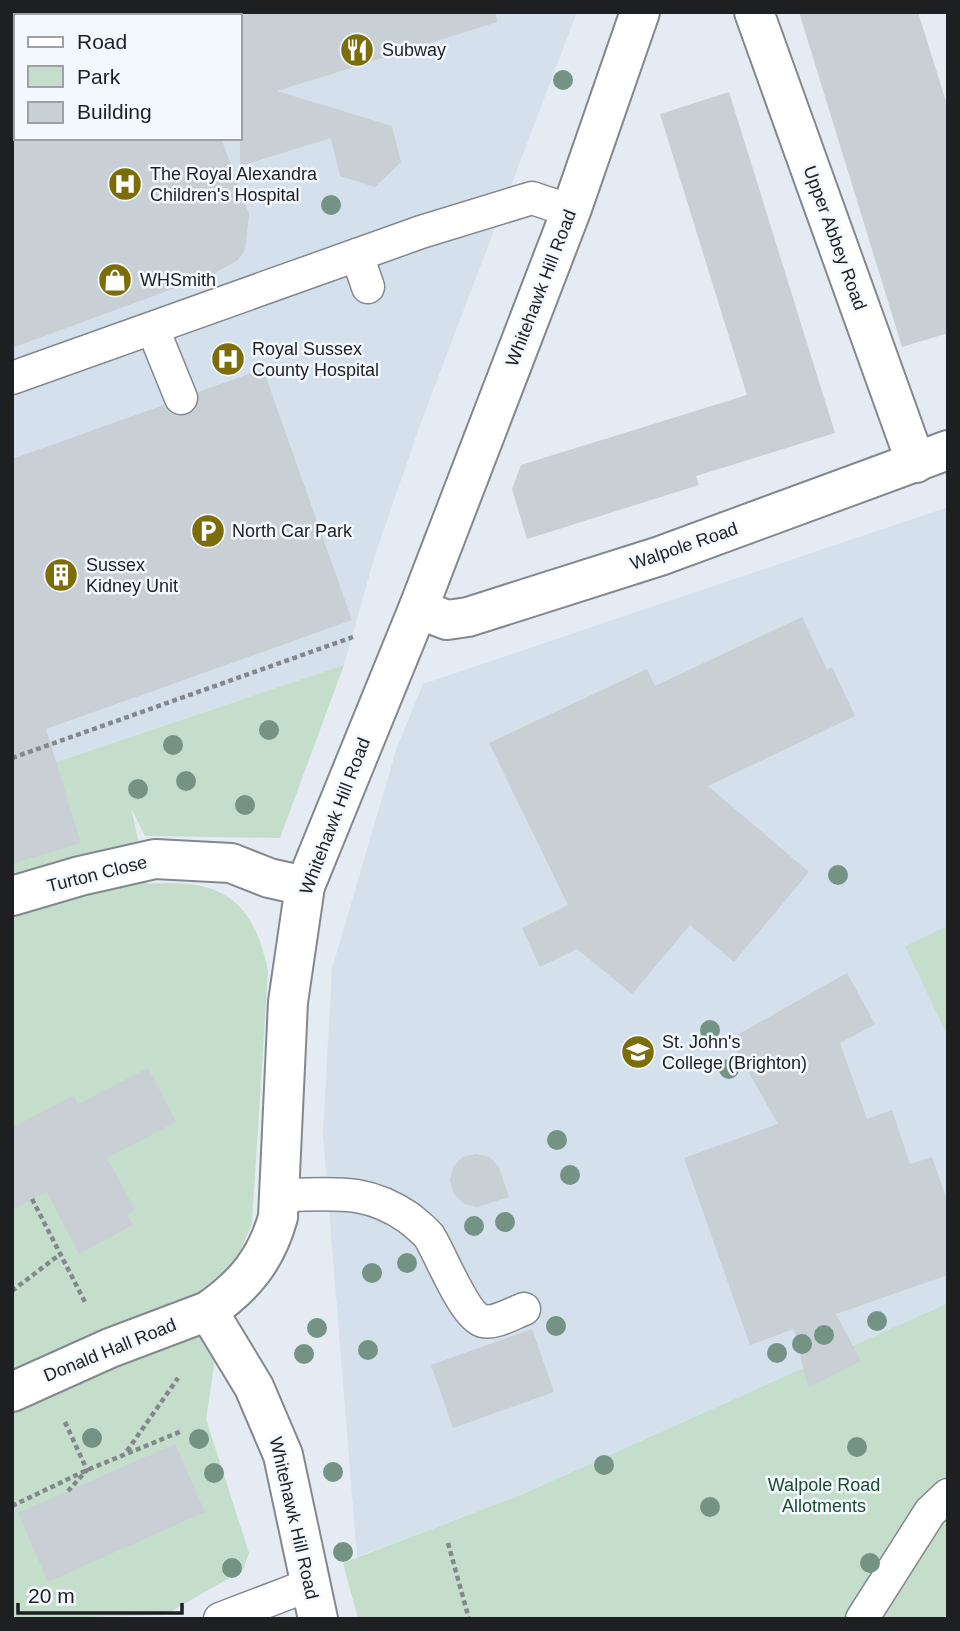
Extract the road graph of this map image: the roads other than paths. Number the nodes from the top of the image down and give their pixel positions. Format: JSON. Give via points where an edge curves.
{"nodes":[{"id":1,"x":640,"y":12,"type":"edge"},
{"id":2,"x":754,"y":12,"type":"edge"},
{"id":3,"x":571,"y":211,"type":"junction"},
{"id":4,"x":357,"y":255,"type":"junction"},
{"id":5,"x":368,"y":287,"type":"dead end"},
{"id":6,"x":153,"y":329,"type":"junction"},
{"id":7,"x":12,"y":378,"type":"edge"},
{"id":8,"x":181,"y":398,"type":"dead end"},
{"id":9,"x":932,"y":456,"type":"edge"},
{"id":10,"x":418,"y":609,"type":"junction"},
{"id":11,"x":305,"y":886,"type":"junction"},
{"id":12,"x":12,"y":897,"type":"edge"},
{"id":13,"x":280,"y":1195,"type":"junction"},
{"id":14,"x":524,"y":1309,"type":"dead end"},
{"id":15,"x":208,"y":1311,"type":"junction"},
{"id":16,"x":28,"y":1384,"type":"edge"},
{"id":17,"x":948,"y":1495,"type":"edge"},
{"id":18,"x":314,"y":1602,"type":"edge"},
{"id":19,"x":220,"y":1619,"type":"edge"},
{"id":20,"x":862,"y":1619,"type":"edge"}],
"edges":[{"from":1,"to":3,"type":"street","name":"Whitehawk Hill Road"},
{"from":2,"to":9,"type":"street","name":"Upper Abbey Road"},
{"from":3,"to":4,"type":"lane","via":[[532,198]]},
{"from":3,"to":10,"type":"street","name":"Whitehawk Hill Road"},
{"from":4,"to":5,"type":"lane"},
{"from":4,"to":6,"type":"lane"},
{"from":6,"to":7,"type":"lane"},
{"from":6,"to":8,"type":"lane"},
{"from":9,"to":10,"type":"street","name":"Walpole Road","via":[[660,556],[468,617],[447,620]]},
{"from":10,"to":11,"type":"street","name":"Whitehawk Hill Road"},
{"from":11,"to":12,"type":"street","name":"Turton Close","via":[[231,863],[155,859]]},
{"from":11,"to":13,"type":"street","name":"Whitehawk Hill Road","via":[[288,1002]]},
{"from":13,"to":14,"type":"lane","via":[[360,1195],[385,1204],[428,1235],[477,1317],[493,1321]]},
{"from":13,"to":15,"type":"street","name":"Whitehawk Hill Road","via":[[272,1240],[261,1262],[232,1294]]},
{"from":15,"to":16,"type":"street","name":"Donald Hall Road"},
{"from":15,"to":18,"type":"street","name":"Whitehawk Hill Road","via":[[254,1387],[283,1455]]},
{"from":17,"to":20,"type":"lane","via":[[930,1512]]},
{"from":18,"to":19,"type":"lane"}]}
